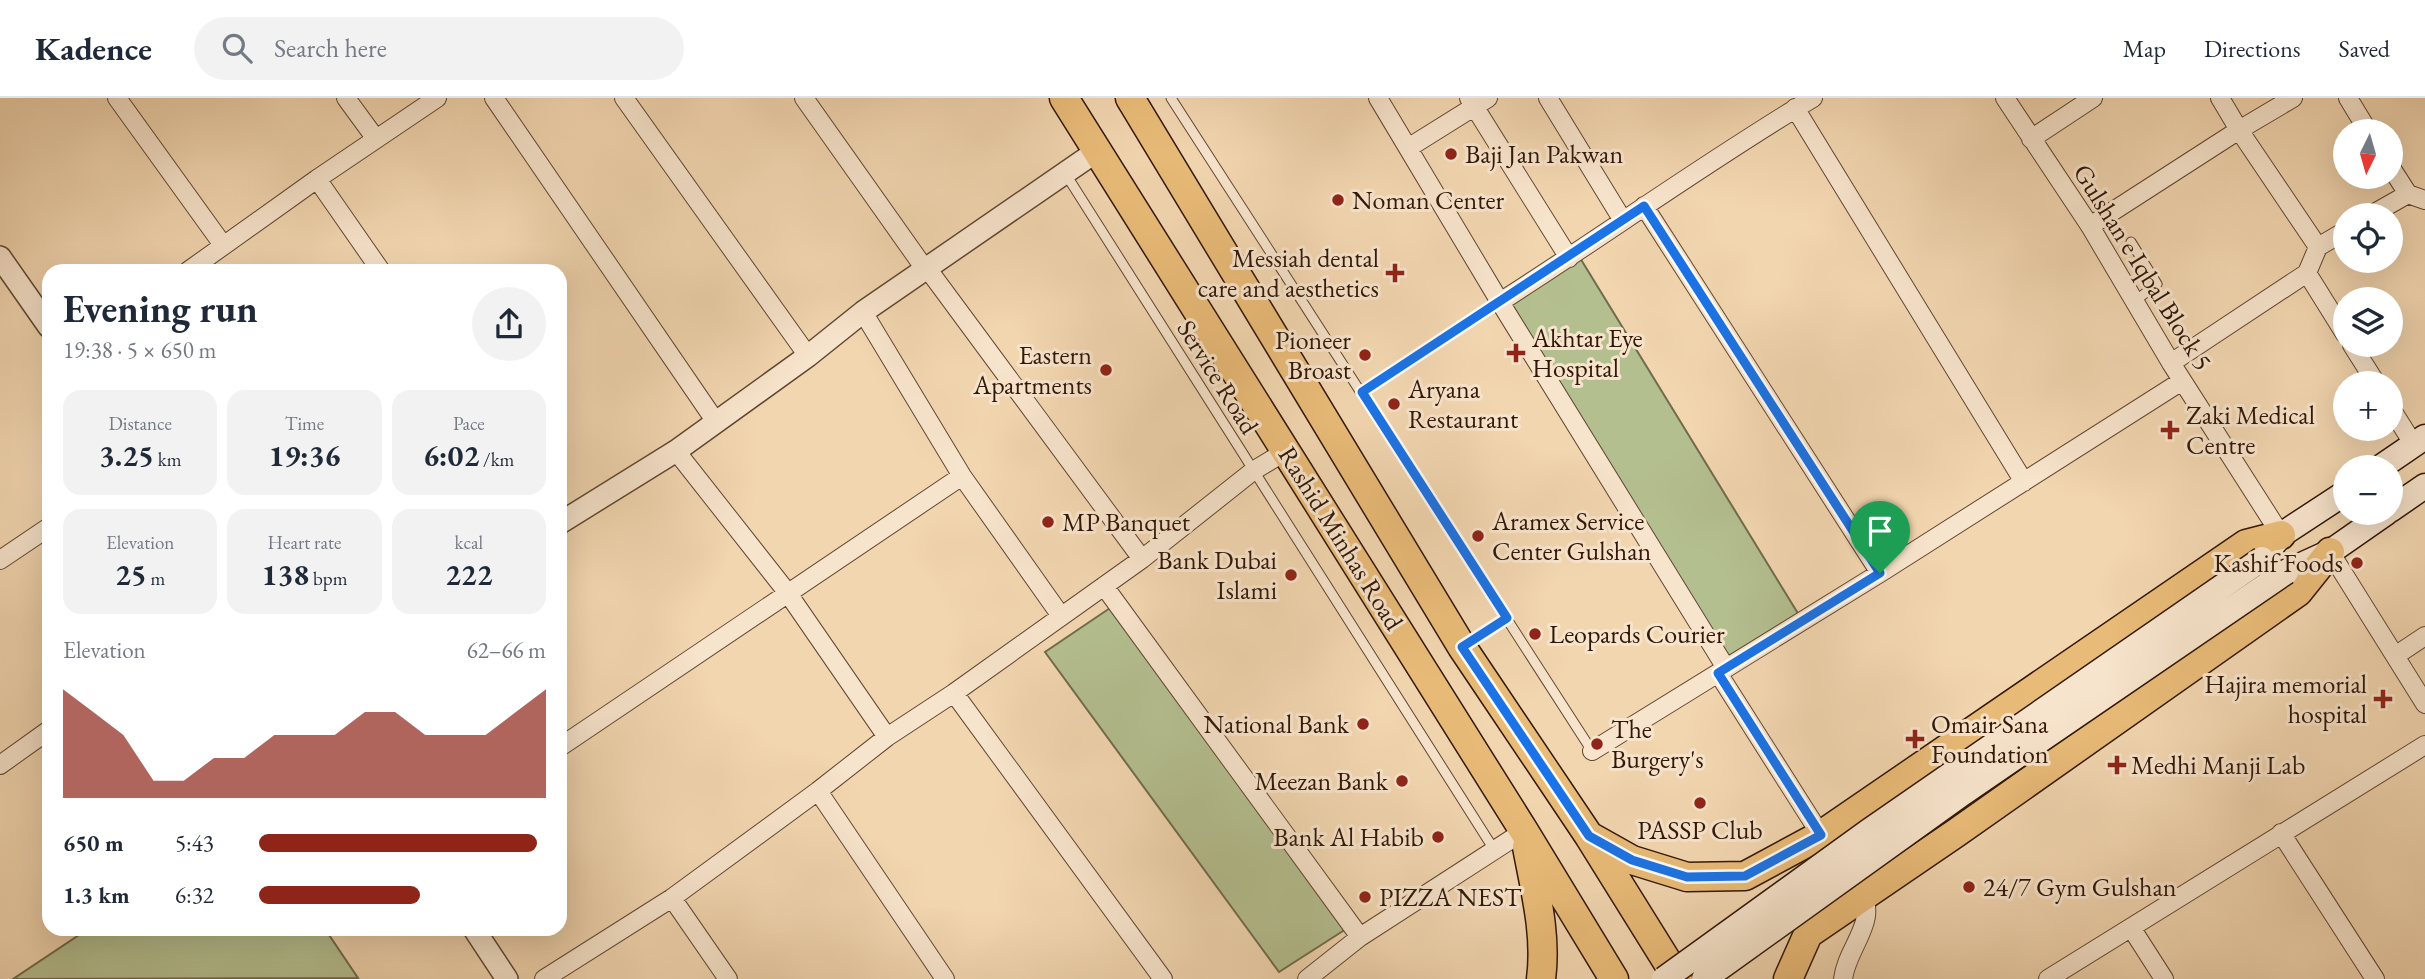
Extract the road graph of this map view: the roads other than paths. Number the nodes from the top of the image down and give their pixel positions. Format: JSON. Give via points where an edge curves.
{"nodes":[{"id":1,"x":117,"y":98,"type":"edge"},
{"id":2,"x":346,"y":98,"type":"edge"},
{"id":3,"x":437,"y":98,"type":"edge"},
{"id":4,"x":494,"y":98,"type":"edge"},
{"id":5,"x":624,"y":98,"type":"edge"},
{"id":6,"x":804,"y":98,"type":"edge"},
{"id":7,"x":1048,"y":98,"type":"edge"},
{"id":8,"x":1063,"y":98,"type":"edge"},
{"id":9,"x":1171,"y":98,"type":"edge"},
{"id":10,"x":1378,"y":98,"type":"edge"},
{"id":11,"x":1548,"y":98,"type":"edge"},
{"id":12,"x":1813,"y":98,"type":"edge"},
{"id":13,"x":2005,"y":98,"type":"edge"},
{"id":14,"x":2092,"y":98,"type":"edge"},
{"id":15,"x":2220,"y":98,"type":"edge"},
{"id":16,"x":2293,"y":98,"type":"edge"},
{"id":17,"x":2348,"y":98,"type":"edge"},
{"id":18,"x":1477,"y":101,"type":"edge"},
{"id":19,"x":1140,"y":102,"type":"edge"},
{"id":20,"x":1795,"y":108,"type":"junction"},
{"id":21,"x":2361,"y":119,"type":"edge"},
{"id":22,"x":1079,"y":123,"type":"junction"},
{"id":23,"x":2239,"y":130,"type":"junction"},
{"id":24,"x":376,"y":139,"type":"junction"},
{"id":25,"x":2031,"y":139,"type":"junction"},
{"id":26,"x":1408,"y":148,"type":"junction"},
{"id":27,"x":1097,"y":150,"type":"junction"},
{"id":28,"x":1065,"y":173,"type":"junction"},
{"id":29,"x":317,"y":179,"type":"junction"},
{"id":30,"x":2403,"y":187,"type":"edge"},
{"id":31,"x":2407,"y":194,"type":"junction"},
{"id":32,"x":2425,"y":200,"type":"edge"},
{"id":33,"x":2392,"y":203,"type":"edge"},
{"id":34,"x":1644,"y":206,"type":"junction"},
{"id":35,"x":1622,"y":219,"type":"junction"},
{"id":36,"x":2090,"y":226,"type":"junction"},
{"id":37,"x":2333,"y":238,"type":"edge"},
{"id":38,"x":2131,"y":242,"type":"dead end"},
{"id":39,"x":223,"y":245,"type":"junction"},
{"id":40,"x":2318,"y":247,"type":"junction"},
{"id":41,"x":0,"y":257,"type":"edge"},
{"id":42,"x":1569,"y":258,"type":"junction"},
{"id":43,"x":197,"y":264,"type":"edge"},
{"id":44,"x":376,"y":264,"type":"edge"},
{"id":45,"x":926,"y":268,"type":"junction"},
{"id":46,"x":2307,"y":273,"type":"junction"},
{"id":47,"x":2135,"y":301,"type":"junction"},
{"id":48,"x":1500,"y":302,"type":"junction"},
{"id":49,"x":863,"y":312,"type":"junction"},
{"id":50,"x":2333,"y":315,"type":"edge"},
{"id":51,"x":42,"y":317,"type":"edge"},
{"id":52,"x":808,"y":356,"type":"junction"},
{"id":53,"x":2171,"y":363,"type":"junction"},
{"id":54,"x":2182,"y":381,"type":"junction"},
{"id":55,"x":1362,"y":392,"type":"junction"},
{"id":56,"x":716,"y":422,"type":"junction"},
{"id":57,"x":2403,"y":422,"type":"edge"},
{"id":58,"x":2419,"y":441,"type":"edge"},
{"id":59,"x":676,"y":451,"type":"junction"},
{"id":60,"x":1286,"y":451,"type":"junction"},
{"id":61,"x":2399,"y":455,"type":"edge"},
{"id":62,"x":1253,"y":471,"type":"junction"},
{"id":63,"x":962,"y":476,"type":"junction"},
{"id":64,"x":2024,"y":482,"type":"junction"},
{"id":65,"x":2425,"y":486,"type":"edge"},
{"id":66,"x":2333,"y":501,"type":"edge"},
{"id":67,"x":2403,"y":501,"type":"edge"},
{"id":68,"x":567,"y":519,"type":"edge"},
{"id":69,"x":2369,"y":525,"type":"edge"},
{"id":70,"x":42,"y":532,"type":"edge"},
{"id":71,"x":2281,"y":535,"type":"junction"},
{"id":72,"x":2330,"y":552,"type":"junction"},
{"id":73,"x":1142,"y":559,"type":"junction"},
{"id":74,"x":0,"y":561,"type":"edge"},
{"id":75,"x":1880,"y":573,"type":"junction"},
{"id":76,"x":1104,"y":586,"type":"junction"},
{"id":77,"x":787,"y":592,"type":"junction"},
{"id":78,"x":1061,"y":616,"type":"junction"},
{"id":79,"x":1507,"y":618,"type":"junction"},
{"id":80,"x":2425,"y":636,"type":"edge"},
{"id":81,"x":1462,"y":647,"type":"junction"},
{"id":82,"x":2395,"y":656,"type":"junction"},
{"id":83,"x":1722,"y":671,"type":"junction"},
{"id":84,"x":954,"y":693,"type":"junction"},
{"id":85,"x":2425,"y":704,"type":"edge"},
{"id":86,"x":42,"y":735,"type":"edge"},
{"id":87,"x":887,"y":737,"type":"junction"},
{"id":88,"x":567,"y":742,"type":"edge"},
{"id":89,"x":2425,"y":745,"type":"edge"},
{"id":90,"x":1592,"y":751,"type":"joint"},
{"id":91,"x":0,"y":765,"type":"edge"},
{"id":92,"x":818,"y":791,"type":"junction"},
{"id":93,"x":1524,"y":831,"type":"junction"},
{"id":94,"x":2281,"y":833,"type":"junction"},
{"id":95,"x":1821,"y":835,"type":"junction"},
{"id":96,"x":1589,"y":836,"type":"junction"},
{"id":97,"x":1495,"y":851,"type":"junction"},
{"id":98,"x":1864,"y":896,"type":"junction"},
{"id":99,"x":672,"y":898,"type":"junction"},
{"id":100,"x":2132,"y":929,"type":"junction"},
{"id":101,"x":479,"y":936,"type":"edge"},
{"id":102,"x":1360,"y":937,"type":"junction"},
{"id":103,"x":507,"y":979,"type":"edge"},
{"id":104,"x":544,"y":979,"type":"edge"},
{"id":105,"x":728,"y":979,"type":"edge"},
{"id":106,"x":945,"y":979,"type":"edge"},
{"id":107,"x":1163,"y":979,"type":"edge"},
{"id":108,"x":1307,"y":979,"type":"edge"},
{"id":109,"x":1541,"y":979,"type":"edge"},
{"id":110,"x":1615,"y":979,"type":"edge"},
{"id":111,"x":1664,"y":979,"type":"edge"},
{"id":112,"x":1678,"y":979,"type":"edge"},
{"id":113,"x":1704,"y":979,"type":"edge"},
{"id":114,"x":1788,"y":979,"type":"edge"},
{"id":115,"x":1843,"y":979,"type":"edge"},
{"id":116,"x":2048,"y":979,"type":"edge"},
{"id":117,"x":2164,"y":979,"type":"edge"},
{"id":118,"x":2375,"y":979,"type":"edge"}],
"edges":[{"from":1,"to":39,"type":"street"},
{"from":2,"to":24,"type":"street"},
{"from":3,"to":24,"type":"street"},
{"from":4,"to":56,"type":"street"},
{"from":5,"to":52,"type":"street"},
{"from":6,"to":45,"type":"street"},
{"from":7,"to":22,"type":"main road"},
{"from":8,"to":22,"type":"main road","name":"Rashid Minhas Road"},
{"from":9,"to":55,"type":"lane"},
{"from":10,"to":26,"type":"street"},
{"from":11,"to":35,"type":"street"},
{"from":12,"to":20,"type":"street"},
{"from":13,"to":25,"type":"street","name":"Gulshan e Iqbal Block 5"},
{"from":14,"to":25,"type":"street"},
{"from":15,"to":23,"type":"street"},
{"from":16,"to":23,"type":"street"},
{"from":17,"to":21,"type":"street"},
{"from":18,"to":26,"type":"street"},
{"from":18,"to":42,"type":"street"},
{"from":19,"to":81,"type":"main road","name":"Rashid Minhas Road"},
{"from":20,"to":34,"type":"street"},
{"from":20,"to":64,"type":"street"},
{"from":22,"to":27,"type":"main road","name":"Rashid Minhas Road"},
{"from":23,"to":36,"type":"street"},
{"from":23,"to":40,"type":"street"},
{"from":24,"to":29,"type":"street"},
{"from":25,"to":36,"type":"street","name":"Gulshan e Iqbal Block 5"},
{"from":26,"to":48,"type":"street"},
{"from":27,"to":28,"type":"street"},
{"from":27,"to":60,"type":"main road","name":"Rashid Minhas Road"},
{"from":28,"to":45,"type":"street"},
{"from":28,"to":62,"type":"lane","name":"Service Road"},
{"from":29,"to":39,"type":"street"},
{"from":29,"to":44,"type":"street"},
{"from":30,"to":31,"type":"street"},
{"from":31,"to":32,"type":"street"},
{"from":31,"to":33,"type":"street"},
{"from":34,"to":35,"type":"street"},
{"from":34,"to":75,"type":"street"},
{"from":35,"to":42,"type":"street"},
{"from":36,"to":47,"type":"street","name":"Gulshan e Iqbal Block 5"},
{"from":37,"to":40,"type":"street"},
{"from":38,"to":47,"type":"lane","via":[[2157,284]]},
{"from":39,"to":43,"type":"street"},
{"from":40,"to":46,"type":"street"},
{"from":41,"to":51,"type":"street"},
{"from":42,"to":48,"type":"street"},
{"from":45,"to":49,"type":"street"},
{"from":45,"to":73,"type":"street"},
{"from":46,"to":50,"type":"street"},
{"from":46,"to":53,"type":"street"},
{"from":47,"to":53,"type":"street","name":"Gulshan e Iqbal Block 5"},
{"from":48,"to":55,"type":"lane"},
{"from":48,"to":83,"type":"street"},
{"from":49,"to":52,"type":"street"},
{"from":49,"to":63,"type":"street"},
{"from":52,"to":56,"type":"street"},
{"from":53,"to":54,"type":"street","name":"Gulshan e Iqbal Block 5"},
{"from":54,"to":64,"type":"street"},
{"from":54,"to":71,"type":"street","name":"Gulshan e Iqbal Block 5"},
{"from":55,"to":79,"type":"lane"},
{"from":56,"to":59,"type":"street"},
{"from":57,"to":58,"type":"street"},
{"from":58,"to":61,"type":"main road"},
{"from":59,"to":68,"type":"street"},
{"from":59,"to":77,"type":"street"},
{"from":60,"to":62,"type":"street"},
{"from":60,"to":93,"type":"main road","name":"Rashid Minhas Road"},
{"from":62,"to":73,"type":"street"},
{"from":62,"to":97,"type":"lane","name":"Service Road"},
{"from":63,"to":77,"type":"street"},
{"from":63,"to":78,"type":"street"},
{"from":64,"to":75,"type":"street"},
{"from":65,"to":67,"type":"main road"},
{"from":66,"to":71,"type":"main road"},
{"from":69,"to":72,"type":"main road"},
{"from":70,"to":74,"type":"street"},
{"from":71,"to":95,"type":"main road","via":[[2246,544]]},
{"from":71,"to":111,"type":"main road","bridge":true,"via":[[2262,559],[1880,823]]},
{"from":72,"to":82,"type":"street"},
{"from":72,"to":98,"type":"main road","via":[[2298,592]]},
{"from":72,"to":113,"type":"main road","bridge":true,"via":[[2286,572],[1963,793]]},
{"from":73,"to":76,"type":"street"},
{"from":75,"to":83,"type":"street"},
{"from":76,"to":78,"type":"street"},
{"from":76,"to":102,"type":"street"},
{"from":77,"to":87,"type":"street"},
{"from":77,"to":88,"type":"street"},
{"from":78,"to":84,"type":"street"},
{"from":79,"to":81,"type":"lane"},
{"from":79,"to":90,"type":"lane"},
{"from":80,"to":82,"type":"street"},
{"from":81,"to":96,"type":"main road","name":"Rashid Minhas Road"},
{"from":82,"to":85,"type":"street"},
{"from":83,"to":90,"type":"street"},
{"from":83,"to":95,"type":"street"},
{"from":84,"to":87,"type":"street"},
{"from":84,"to":107,"type":"street"},
{"from":86,"to":91,"type":"street"},
{"from":87,"to":92,"type":"street"},
{"from":89,"to":94,"type":"street"},
{"from":92,"to":99,"type":"street"},
{"from":92,"to":106,"type":"street"},
{"from":93,"to":97,"type":"street"},
{"from":93,"to":109,"type":"main road","via":[[1540,922]]},
{"from":93,"to":110,"type":"main road","name":"Rashid Minhas Road"},
{"from":94,"to":100,"type":"street"},
{"from":94,"to":118,"type":"street"},
{"from":95,"to":96,"type":"main road","via":[[1745,876],[1687,877],[1632,860]]},
{"from":95,"to":98,"type":"street"},
{"from":96,"to":112,"type":"main road","name":"Rashid Minhas Road"},
{"from":97,"to":102,"type":"street"},
{"from":98,"to":114,"type":"main road","via":[[1808,934]]},
{"from":98,"to":115,"type":"street","via":[[1869,912]]},
{"from":99,"to":104,"type":"street"},
{"from":99,"to":105,"type":"street"},
{"from":100,"to":116,"type":"street"},
{"from":100,"to":117,"type":"street"},
{"from":101,"to":103,"type":"street"},
{"from":102,"to":108,"type":"street"}]}
